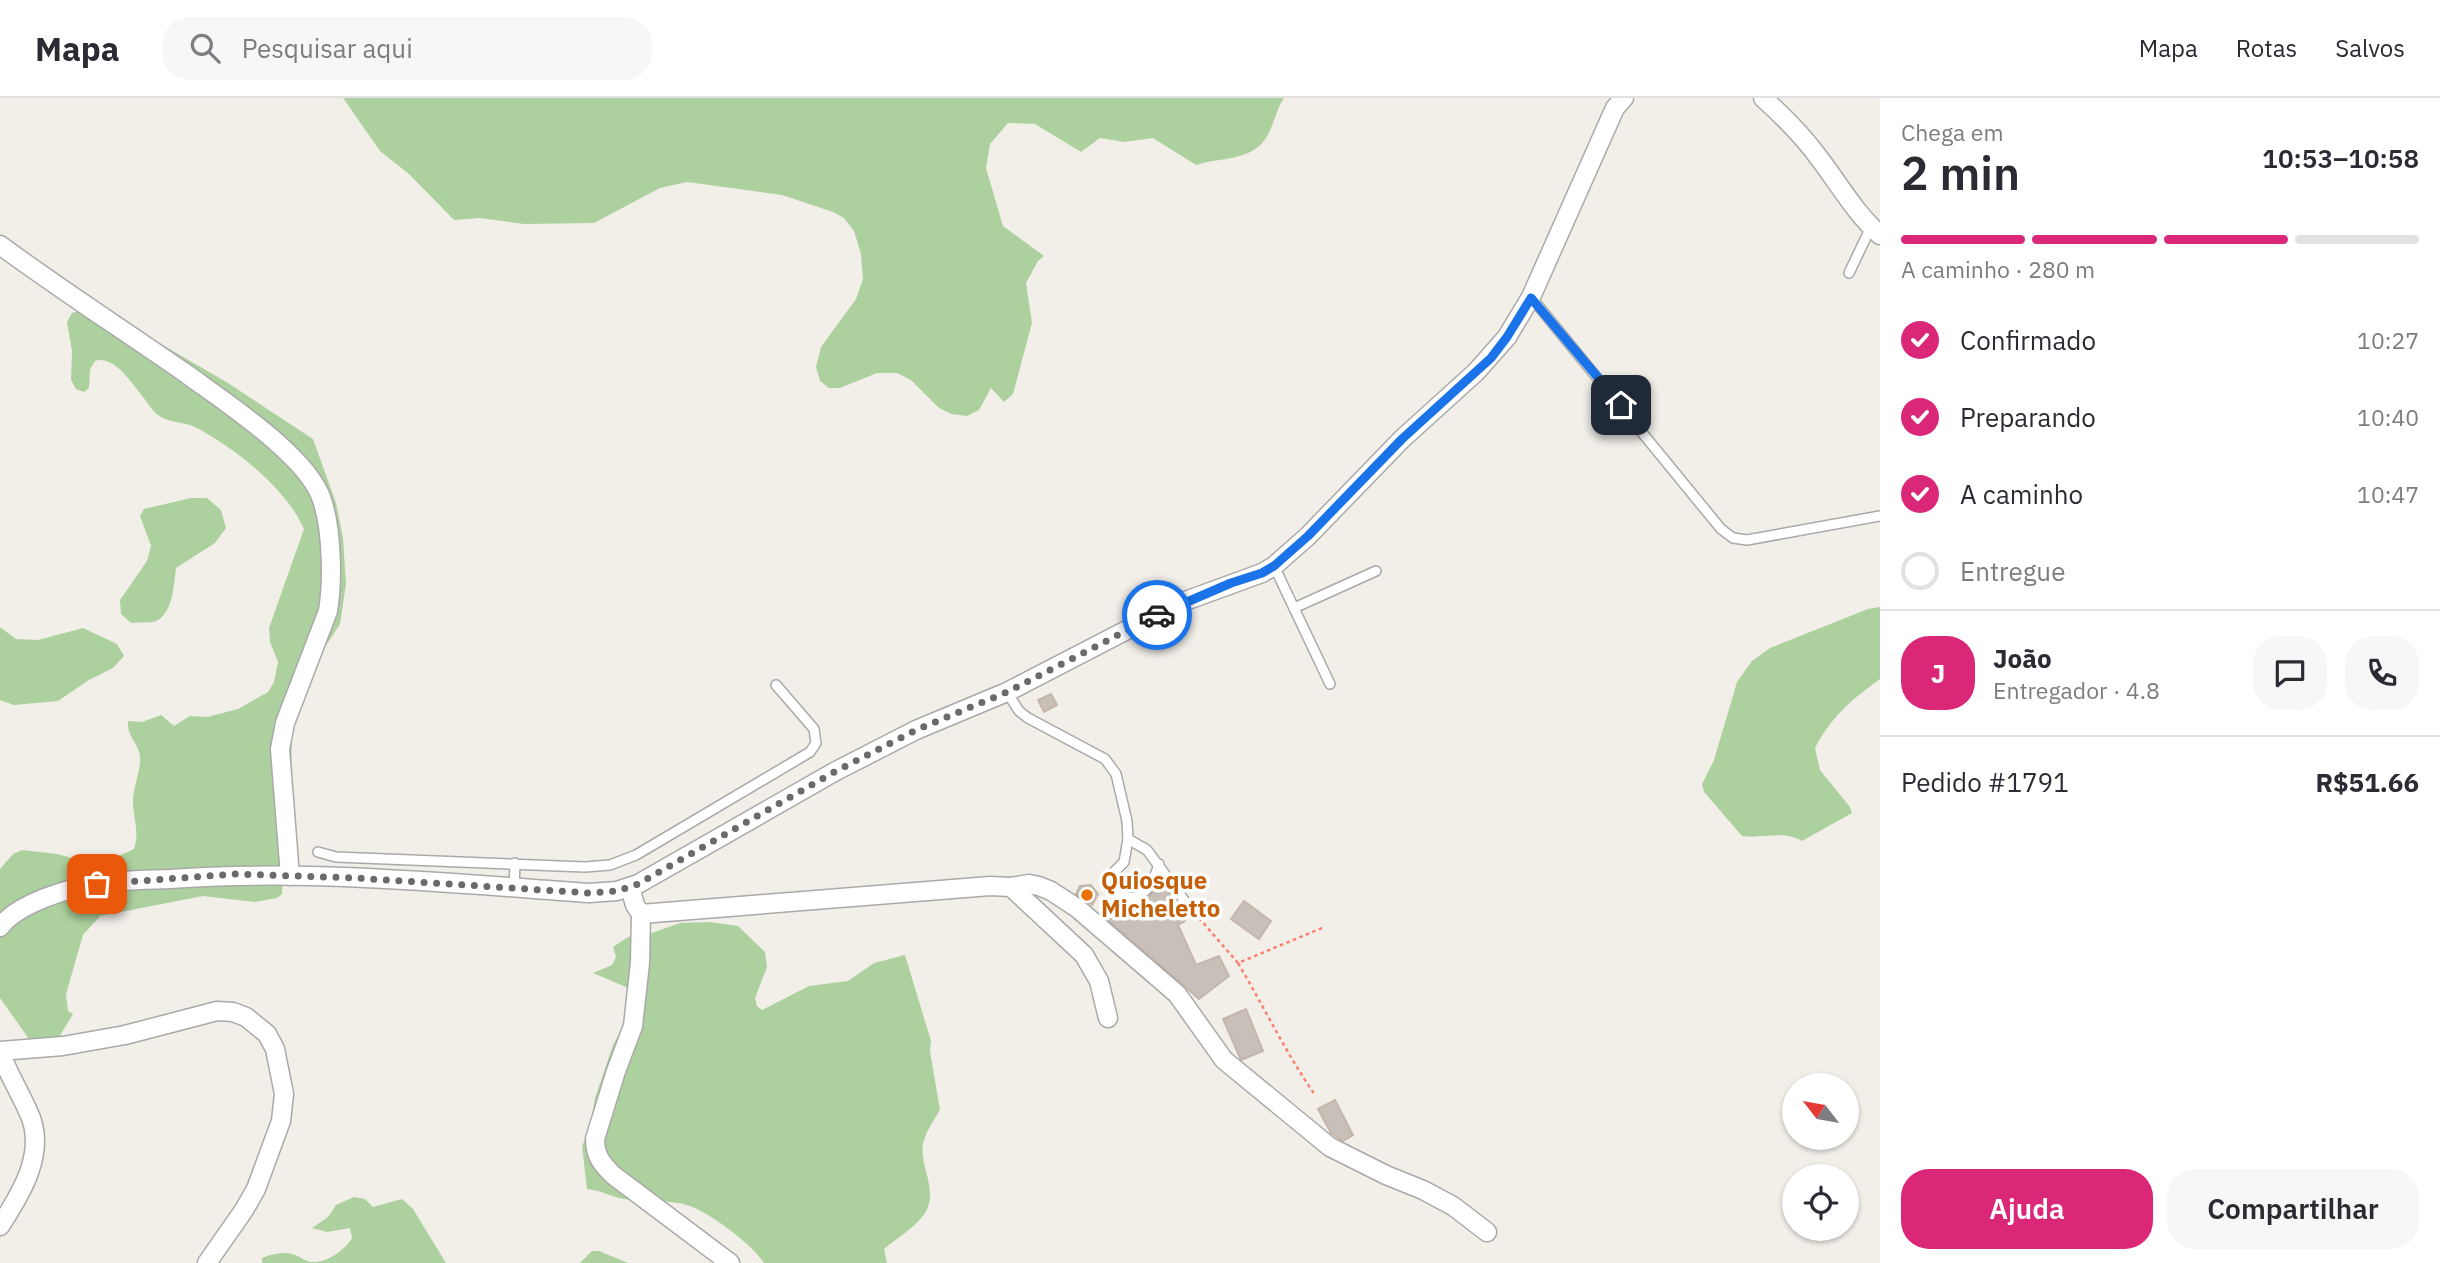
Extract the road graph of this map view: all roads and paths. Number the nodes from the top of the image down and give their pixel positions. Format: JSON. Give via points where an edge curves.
{"nodes":[{"id":1,"x":1763,"y":98,"type":"edge"},
{"id":2,"x":1616,"y":101,"type":"edge"},
{"id":3,"x":1876,"y":231,"type":"edge"},
{"id":4,"x":0,"y":244,"type":"edge"},
{"id":5,"x":1849,"y":273,"type":"dead end"},
{"id":6,"x":1531,"y":298,"type":"junction"},
{"id":7,"x":1880,"y":516,"type":"edge"},
{"id":8,"x":1274,"y":566,"type":"junction"},
{"id":9,"x":1376,"y":570,"type":"dead end"},
{"id":10,"x":1294,"y":608,"type":"junction"},
{"id":11,"x":1330,"y":684,"type":"dead end"},
{"id":12,"x":776,"y":685,"type":"dead end"},
{"id":13,"x":1007,"y":692,"type":"junction"},
{"id":14,"x":1128,"y":839,"type":"junction"},
{"id":15,"x":318,"y":852,"type":"dead end"},
{"id":16,"x":515,"y":863,"type":"junction"},
{"id":17,"x":1159,"y":864,"type":"junction"},
{"id":18,"x":289,"y":876,"type":"junction"},
{"id":19,"x":629,"y":887,"type":"junction"},
{"id":20,"x":1011,"y":887,"type":"junction"},
{"id":21,"x":514,"y":888,"type":"junction"},
{"id":22,"x":1192,"y":911,"type":"joint"},
{"id":23,"x":641,"y":914,"type":"junction"},
{"id":24,"x":0,"y":927,"type":"edge"},
{"id":25,"x":1322,"y":928,"type":"dead end"},
{"id":26,"x":1238,"y":963,"type":"junction"},
{"id":27,"x":1108,"y":1018,"type":"dead end"},
{"id":28,"x":0,"y":1052,"type":"edge"},
{"id":29,"x":1315,"y":1095,"type":"dead end"},
{"id":30,"x":0,"y":1226,"type":"edge"},
{"id":31,"x":1487,"y":1232,"type":"dead end"},
{"id":32,"x":207,"y":1263,"type":"edge"},
{"id":33,"x":730,"y":1263,"type":"edge"}],
"edges":[{"from":1,"to":3,"type":"street","via":[[1818,156]]},
{"from":2,"to":6,"type":"street"},
{"from":3,"to":5,"type":"lane"},
{"from":4,"to":18,"type":"street","via":[[233,407],[281,447],[307,474],[322,499],[331,595],[280,749]]},
{"from":6,"to":7,"type":"lane","via":[[1733,538],[1747,540]]},
{"from":6,"to":8,"type":"street","via":[[1491,358]]},
{"from":8,"to":10,"type":"lane"},
{"from":8,"to":13,"type":"street","via":[[1177,604]]},
{"from":9,"to":10,"type":"lane"},
{"from":10,"to":11,"type":"lane"},
{"from":12,"to":16,"type":"lane","via":[[814,729],[816,743],[810,752],[636,855],[610,865]]},
{"from":13,"to":14,"type":"lane","via":[[1028,718],[1105,759],[1116,774]]},
{"from":13,"to":19,"type":"street","via":[[916,730],[836,771]]},
{"from":14,"to":17,"type":"lane"},
{"from":14,"to":17,"type":"lane","via":[[1124,862],[1110,876],[1111,887],[1120,896],[1132,898],[1147,890]]},
{"from":15,"to":16,"type":"lane","via":[[336,857]]},
{"from":16,"to":21,"type":"lane"},
{"from":17,"to":22,"type":"lane"},
{"from":18,"to":21,"type":"street"},
{"from":18,"to":24,"type":"street","via":[[236,874],[97,884],[50,897],[14,914]]},
{"from":19,"to":21,"type":"street","via":[[589,893]]},
{"from":19,"to":23,"type":"street"},
{"from":20,"to":23,"type":"street"},
{"from":20,"to":27,"type":"street","via":[[1092,966]]},
{"from":20,"to":31,"type":"street","via":[[1039,886],[1077,908],[1177,994],[1224,1060],[1330,1147],[1453,1206]]},
{"from":22,"to":26,"type":"path"},
{"from":23,"to":33,"type":"street","via":[[633,1026],[595,1149],[613,1175]]},
{"from":25,"to":26,"type":"path"},
{"from":26,"to":29,"type":"path"},
{"from":28,"to":30,"type":"street","via":[[29,1113],[34,1140],[23,1191]]},
{"from":28,"to":32,"type":"street","via":[[125,1035],[217,1011],[246,1017],[267,1034],[275,1049],[284,1094],[281,1121],[256,1189]]}]}
